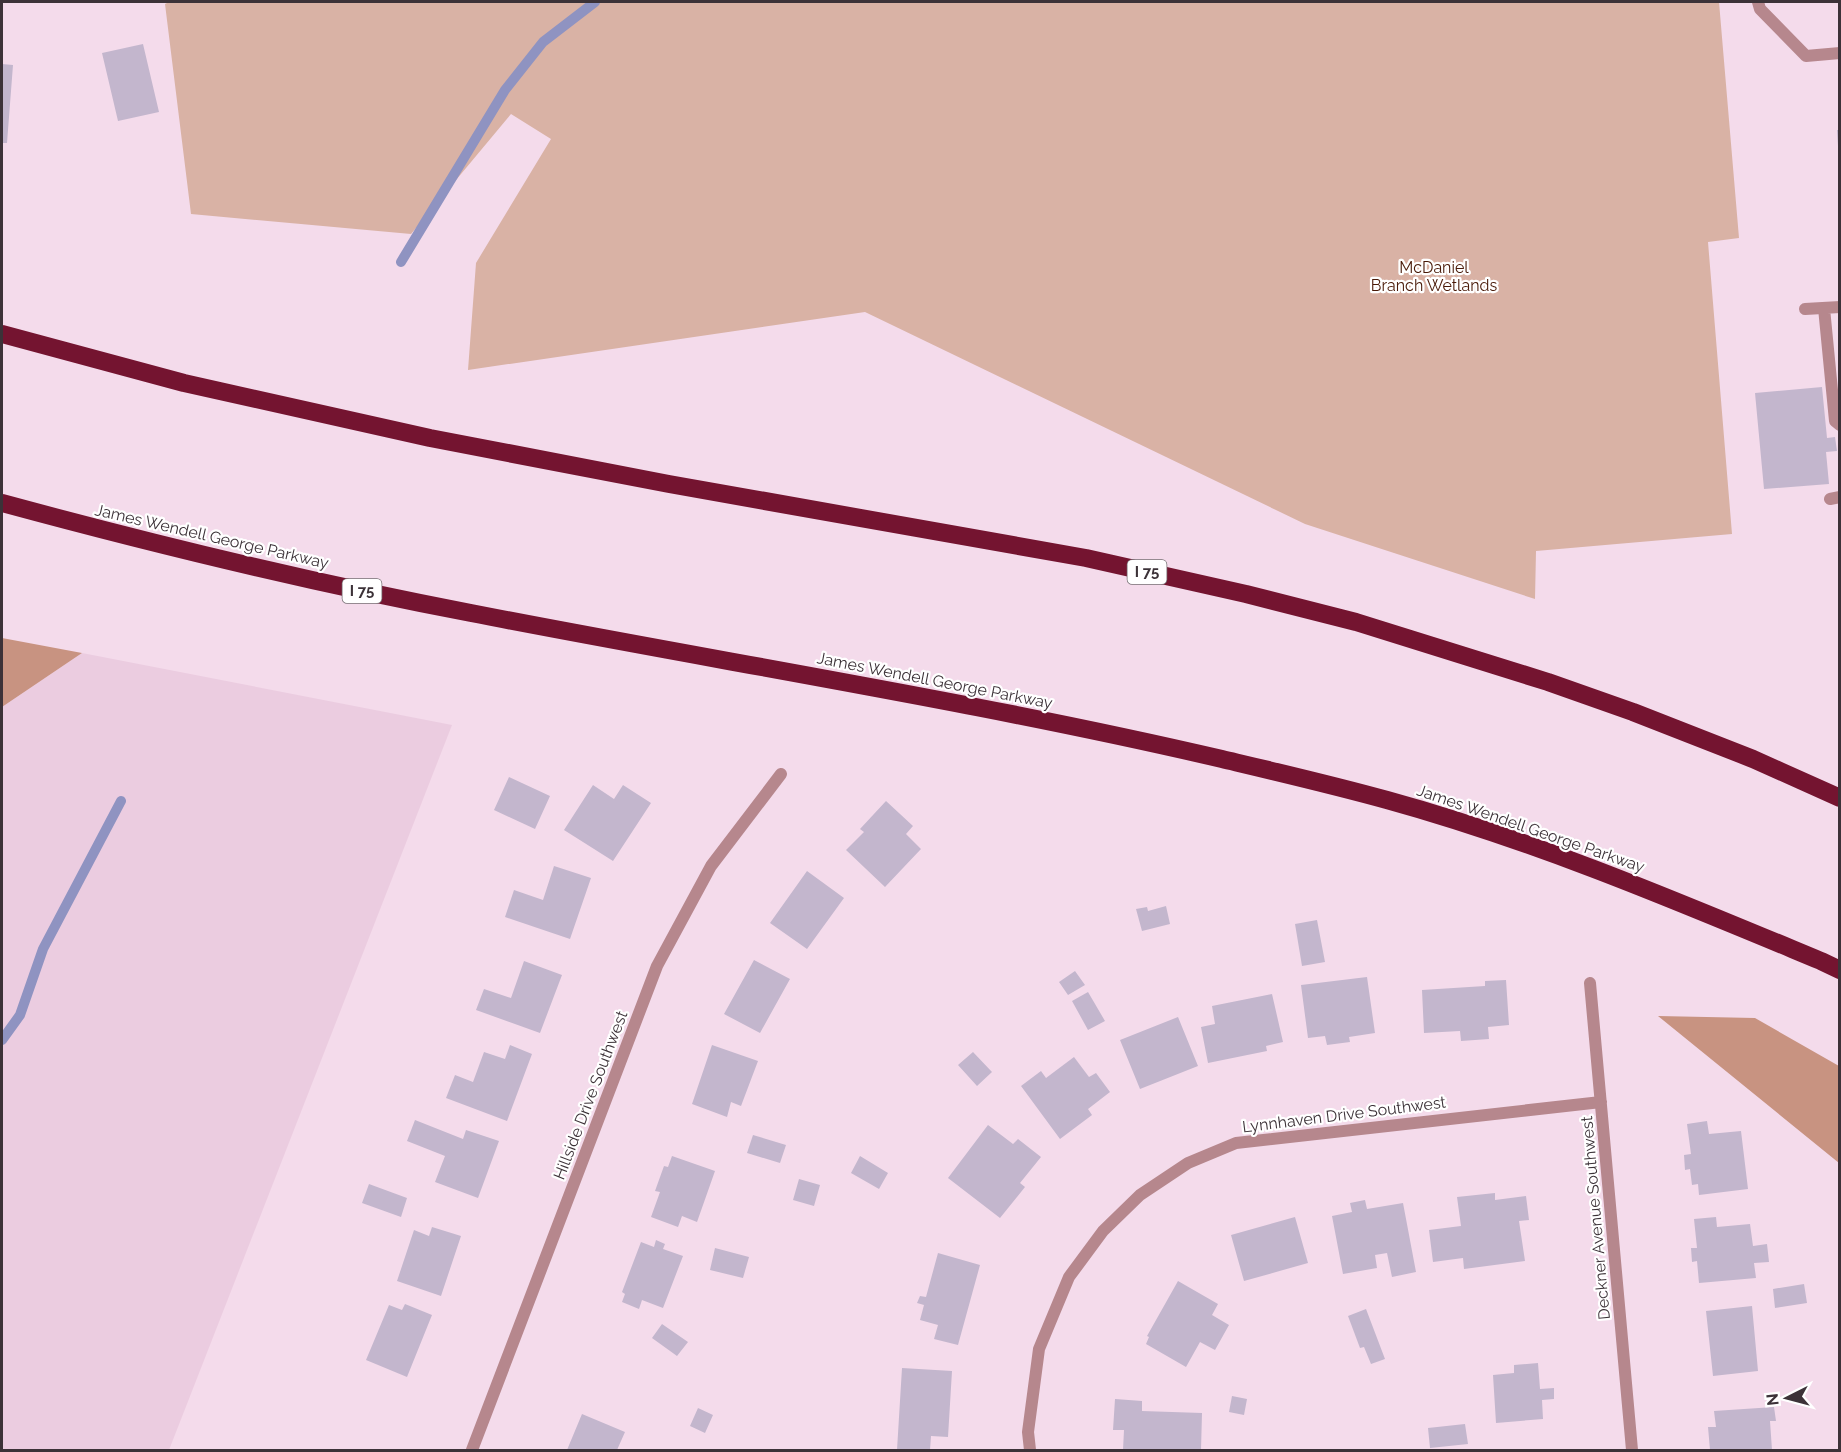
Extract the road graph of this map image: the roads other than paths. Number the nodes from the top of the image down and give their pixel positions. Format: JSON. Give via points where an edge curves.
{"nodes":[{"id":1,"x":1758,"y":2,"type":"edge"},
{"id":2,"x":1839,"y":53,"type":"edge"},
{"id":3,"x":1839,"y":307,"type":"edge"},
{"id":4,"x":1824,"y":308,"type":"junction"},
{"id":5,"x":1805,"y":309,"type":"dead end"},
{"id":6,"x":2,"y":334,"type":"edge"},
{"id":7,"x":1839,"y":425,"type":"edge"},
{"id":8,"x":2,"y":503,"type":"edge"},
{"id":9,"x":781,"y":774,"type":"dead end"},
{"id":10,"x":1839,"y":798,"type":"edge"},
{"id":11,"x":1839,"y":970,"type":"edge"},
{"id":12,"x":1590,"y":983,"type":"dead end"},
{"id":13,"x":1601,"y":1102,"type":"junction"},
{"id":14,"x":472,"y":1450,"type":"edge"},
{"id":15,"x":1030,"y":1450,"type":"edge"},
{"id":16,"x":1632,"y":1450,"type":"edge"}],
"edges":[{"from":1,"to":2,"type":"street","via":[[1760,9],[1806,56]]},
{"from":3,"to":4,"type":"street"},
{"from":4,"to":5,"type":"street"},
{"from":4,"to":7,"type":"street","via":[[1835,421]]},
{"from":6,"to":10,"type":"highway","number":"I 75","via":[[184,383],[430,438],[1086,558],[1356,622],[1633,712]]},
{"from":8,"to":11,"type":"highway","name":"James Wendell George Parkway","number":"I 75","via":[[344,587],[1029,717],[1388,800],[1563,857]]},
{"from":9,"to":14,"type":"street","name":"Hillside Drive Southwest","via":[[711,866],[657,966]]},
{"from":12,"to":13,"type":"street","name":"Deckner Avenue Southwest"},
{"from":13,"to":15,"type":"street","name":"Lynnhaven Drive Southwest","via":[[1236,1143],[1188,1163],[1140,1195],[1103,1231],[1069,1277],[1039,1349],[1028,1432]]},
{"from":13,"to":16,"type":"street","name":"Deckner Avenue Southwest"}]}
